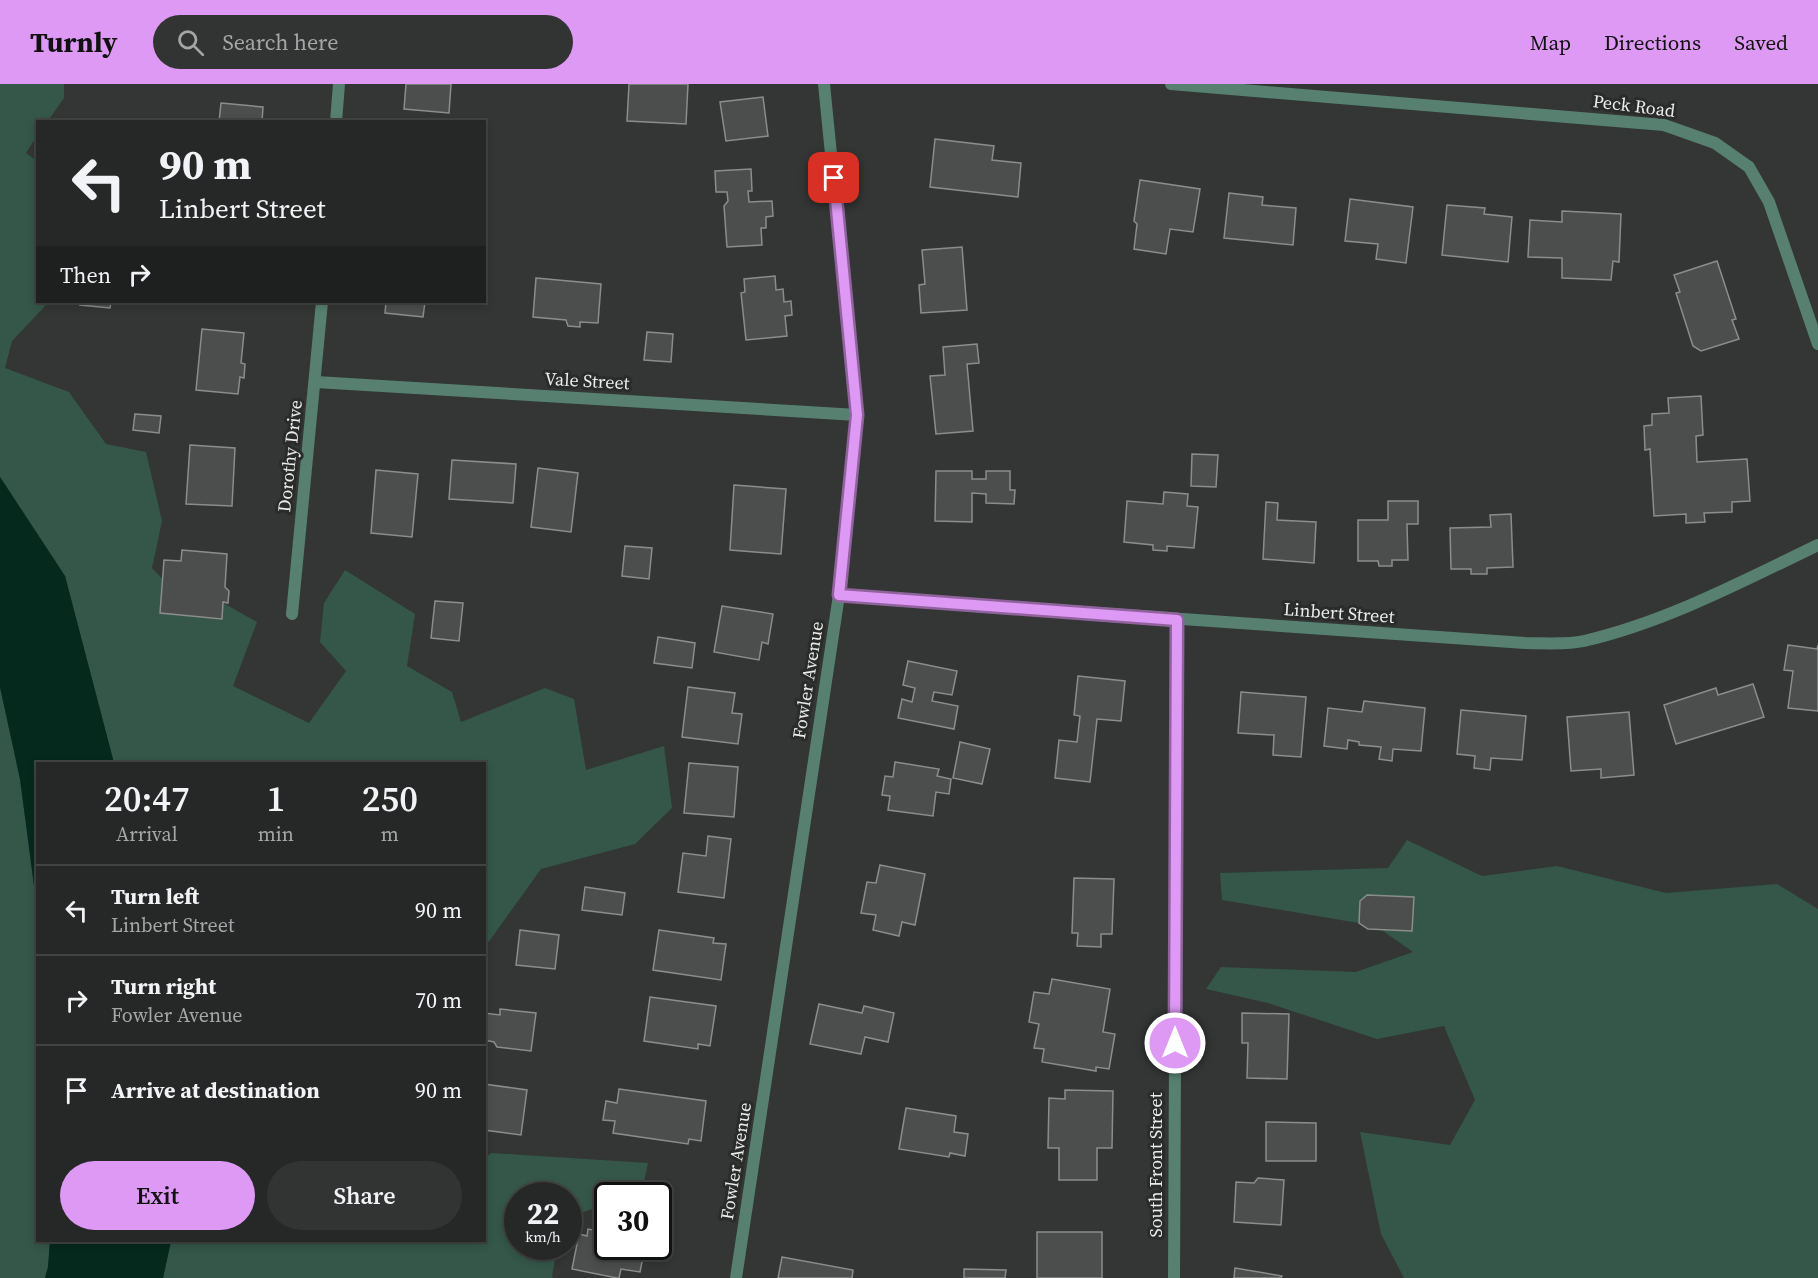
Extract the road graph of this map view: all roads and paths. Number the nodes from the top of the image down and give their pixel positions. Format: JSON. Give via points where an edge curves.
{"nodes":[{"id":1,"x":339,"y":84,"type":"edge"},
{"id":2,"x":824,"y":84,"type":"edge"},
{"id":3,"x":1171,"y":84,"type":"edge"},
{"id":4,"x":336,"y":120,"type":"edge"},
{"id":5,"x":322,"y":303,"type":"edge"},
{"id":6,"x":1818,"y":344,"type":"edge"},
{"id":7,"x":316,"y":382,"type":"junction"},
{"id":8,"x":857,"y":415,"type":"junction"},
{"id":9,"x":1818,"y":545,"type":"edge"},
{"id":10,"x":839,"y":595,"type":"junction"},
{"id":11,"x":292,"y":614,"type":"dead end"},
{"id":12,"x":1177,"y":620,"type":"junction"},
{"id":13,"x":736,"y":1278,"type":"edge"},
{"id":14,"x":1174,"y":1278,"type":"edge"}],
"edges":[{"from":1,"to":4,"type":"street"},
{"from":2,"to":8,"type":"street","name":"Fowler Avenue"},
{"from":3,"to":6,"type":"street","name":"Peck Road","via":[[1664,124],[1715,142],[1749,167],[1769,202]]},
{"from":5,"to":7,"type":"street","name":"Dorothy Drive"},
{"from":7,"to":8,"type":"street","name":"Vale Street"},
{"from":7,"to":11,"type":"street","name":"Dorothy Drive"},
{"from":8,"to":10,"type":"street","name":"Fowler Avenue"},
{"from":9,"to":12,"type":"street","name":"Linbert Street","via":[[1725,590],[1649,621],[1582,642],[1525,643]]},
{"from":10,"to":12,"type":"street","name":"Linbert Street"},
{"from":10,"to":13,"type":"street","name":"Fowler Avenue"},
{"from":12,"to":14,"type":"street","name":"South Front Street"}]}
